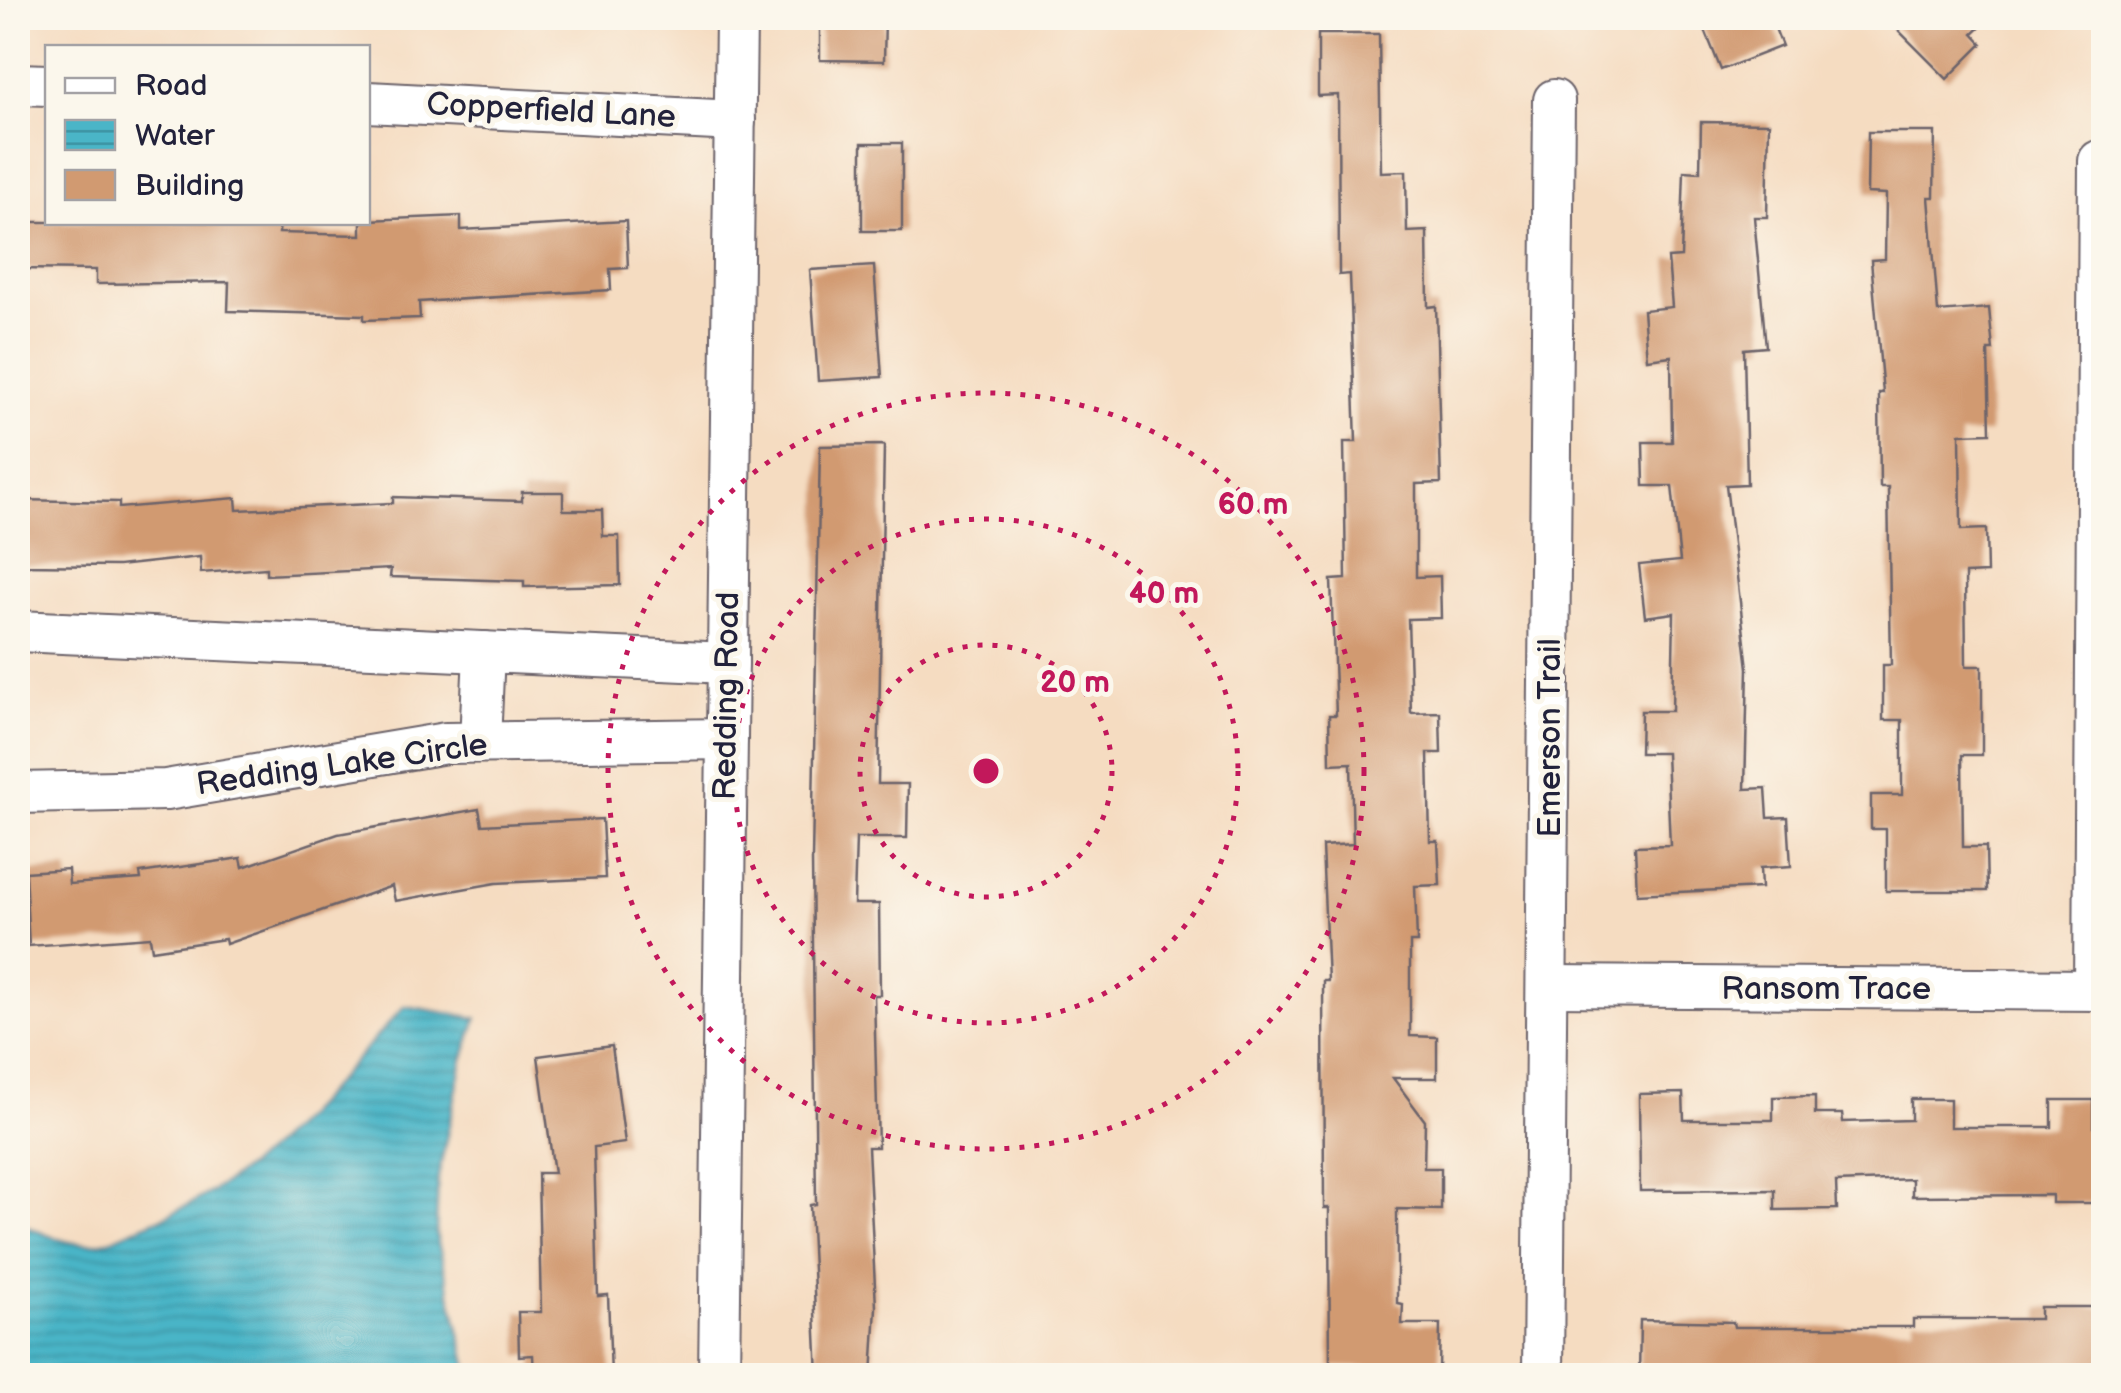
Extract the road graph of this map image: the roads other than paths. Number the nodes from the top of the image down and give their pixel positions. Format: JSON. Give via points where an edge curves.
{"nodes":[{"id":1,"x":736,"y":18,"type":"edge"},
{"id":2,"x":18,"y":84,"type":"edge"},
{"id":3,"x":45,"y":85,"type":"edge"},
{"id":4,"x":1554,"y":100,"type":"dead end"},
{"id":5,"x":370,"y":102,"type":"edge"},
{"id":6,"x":734,"y":121,"type":"junction"},
{"id":7,"x":2099,"y":162,"type":"dead end"},
{"id":8,"x":18,"y":631,"type":"edge"},
{"id":9,"x":484,"y":652,"type":"junction"},
{"id":10,"x":728,"y":663,"type":"junction"},
{"id":11,"x":727,"y":738,"type":"junction"},
{"id":12,"x":480,"y":742,"type":"junction"},
{"id":13,"x":18,"y":793,"type":"edge"},
{"id":14,"x":1549,"y":986,"type":"junction"},
{"id":15,"x":2099,"y":990,"type":"edge"},
{"id":16,"x":719,"y":1376,"type":"edge"},
{"id":17,"x":1543,"y":1376,"type":"edge"}],
"edges":[{"from":1,"to":6,"type":"street","name":"Redding Road"},
{"from":2,"to":3,"type":"street"},
{"from":4,"to":14,"type":"street","name":"Emerson Trail"},
{"from":5,"to":6,"type":"street","name":"Copperfield Lane"},
{"from":6,"to":10,"type":"street","name":"Redding Road"},
{"from":7,"to":15,"type":"street"},
{"from":8,"to":9,"type":"street"},
{"from":9,"to":10,"type":"street"},
{"from":9,"to":12,"type":"street"},
{"from":10,"to":11,"type":"street","name":"Redding Road"},
{"from":11,"to":12,"type":"street","name":"Redding Lake Circle"},
{"from":11,"to":16,"type":"street","name":"Redding Road"},
{"from":12,"to":13,"type":"street","name":"Redding Lake Circle","via":[[166,790]]},
{"from":14,"to":15,"type":"street","name":"Ransom Trace"},
{"from":14,"to":17,"type":"street","name":"Emerson Trail"}]}
